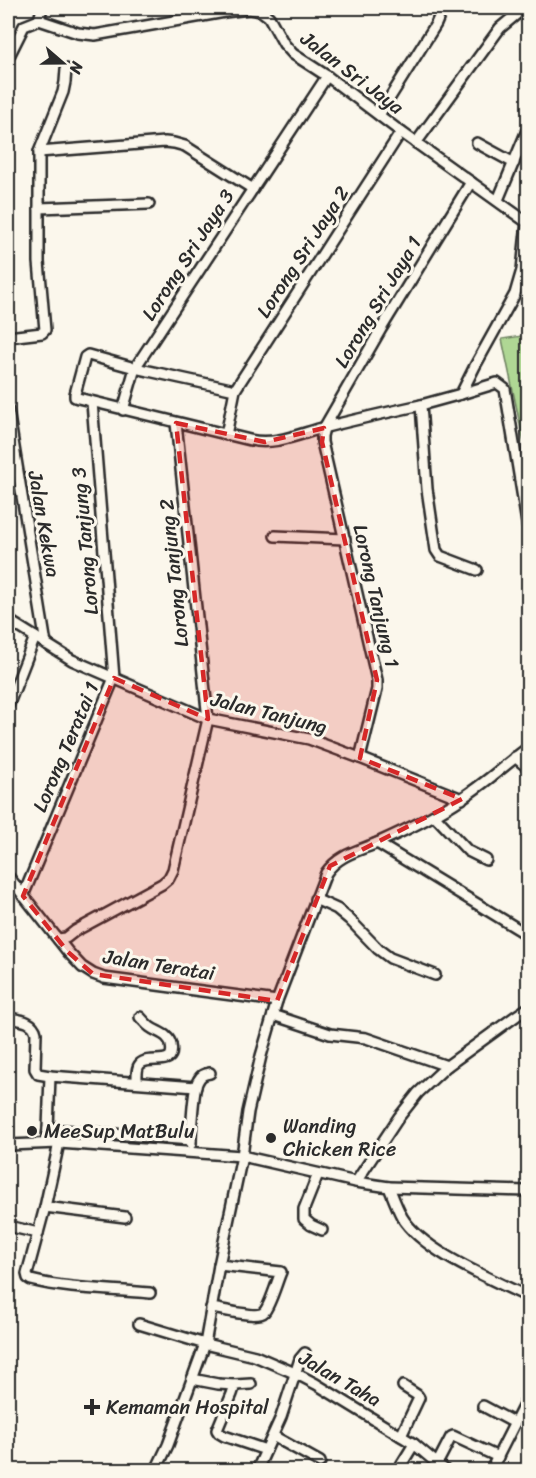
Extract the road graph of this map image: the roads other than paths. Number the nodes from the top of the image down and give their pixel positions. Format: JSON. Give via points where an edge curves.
{"nodes":[{"id":1,"x":42,"y":8,"type":"edge"},
{"id":2,"x":440,"y":8,"type":"edge"},
{"id":3,"x":524,"y":8,"type":"edge"},
{"id":4,"x":39,"y":20,"type":"junction"},
{"id":5,"x":528,"y":23,"type":"edge"},
{"id":6,"x":8,"y":58,"type":"edge"},
{"id":7,"x":66,"y":69,"type":"dead end"},
{"id":8,"x":327,"y":76,"type":"junction"},
{"id":9,"x":379,"y":116,"type":"junction"},
{"id":10,"x":528,"y":128,"type":"edge"},
{"id":11,"x":401,"y":132,"type":"junction"},
{"id":12,"x":416,"y":143,"type":"junction"},
{"id":13,"x":477,"y":143,"type":"dead end"},
{"id":14,"x":39,"y":152,"type":"junction"},
{"id":15,"x":514,"y":162,"type":"junction"},
{"id":16,"x":471,"y":182,"type":"junction"},
{"id":17,"x":253,"y":189,"type":"junction"},
{"id":18,"x":498,"y":200,"type":"junction"},
{"id":19,"x":149,"y":204,"type":"dead end"},
{"id":20,"x":39,"y":208,"type":"junction"},
{"id":21,"x":528,"y":222,"type":"edge"},
{"id":22,"x":8,"y":337,"type":"edge"},
{"id":23,"x":135,"y":368,"type":"junction"},
{"id":24,"x":236,"y":390,"type":"junction"},
{"id":25,"x":461,"y":394,"type":"junction"},
{"id":26,"x":92,"y":402,"type":"junction"},
{"id":27,"x":421,"y":405,"type":"junction"},
{"id":28,"x":8,"y":410,"type":"edge"},
{"id":29,"x":123,"y":410,"type":"junction"},
{"id":30,"x":176,"y":423,"type":"junction"},
{"id":31,"x":324,"y":428,"type":"junction"},
{"id":32,"x":226,"y":435,"type":"junction"},
{"id":33,"x":322,"y":442,"type":"joint"},
{"id":34,"x":528,"y":529,"type":"edge"},
{"id":35,"x":275,"y":536,"type":"dead end"},
{"id":36,"x":345,"y":539,"type":"junction"},
{"id":37,"x":477,"y":570,"type":"dead end"},
{"id":38,"x":8,"y":620,"type":"edge"},
{"id":39,"x":35,"y":637,"type":"junction"},
{"id":40,"x":46,"y":644,"type":"junction"},
{"id":41,"x":114,"y":678,"type":"junction"},
{"id":42,"x":8,"y":706,"type":"edge"},
{"id":43,"x":208,"y":718,"type":"junction"},
{"id":44,"x":528,"y":748,"type":"edge"},
{"id":45,"x":360,"y":758,"type":"junction"},
{"id":46,"x":515,"y":758,"type":"junction"},
{"id":47,"x":528,"y":768,"type":"edge"},
{"id":48,"x":462,"y":799,"type":"junction"},
{"id":49,"x":434,"y":815,"type":"junction"},
{"id":50,"x":377,"y":843,"type":"junction"},
{"id":51,"x":486,"y":860,"type":"dead end"},
{"id":52,"x":8,"y":876,"type":"edge"},
{"id":53,"x":23,"y":896,"type":"junction"},
{"id":54,"x":315,"y":899,"type":"junction"},
{"id":55,"x":528,"y":935,"type":"edge"},
{"id":56,"x":58,"y":939,"type":"junction"},
{"id":57,"x":435,"y":975,"type":"dead end"},
{"id":58,"x":278,"y":1001,"type":"junction"},
{"id":59,"x":528,"y":1008,"type":"edge"},
{"id":60,"x":273,"y":1015,"type":"junction"},
{"id":61,"x":140,"y":1017,"type":"dead end"},
{"id":62,"x":8,"y":1018,"type":"edge"},
{"id":63,"x":447,"y":1066,"type":"junction"},
{"id":64,"x":210,"y":1073,"type":"dead end"},
{"id":65,"x":50,"y":1076,"type":"junction"},
{"id":66,"x":137,"y":1082,"type":"junction"},
{"id":67,"x":196,"y":1087,"type":"junction"},
{"id":68,"x":48,"y":1129,"type":"junction"},
{"id":69,"x":191,"y":1140,"type":"junction"},
{"id":70,"x":46,"y":1143,"type":"junction"},
{"id":71,"x":59,"y":1143,"type":"junction"},
{"id":72,"x":8,"y":1145,"type":"edge"},
{"id":73,"x":190,"y":1152,"type":"junction"},
{"id":74,"x":242,"y":1156,"type":"junction"},
{"id":75,"x":318,"y":1173,"type":"junction"},
{"id":76,"x":356,"y":1182,"type":"junction"},
{"id":77,"x":389,"y":1187,"type":"junction"},
{"id":78,"x":528,"y":1191,"type":"edge"},
{"id":79,"x":45,"y":1207,"type":"junction"},
{"id":80,"x":125,"y":1217,"type":"dead end"},
{"id":81,"x":8,"y":1226,"type":"edge"},
{"id":82,"x":322,"y":1230,"type":"dead end"},
{"id":83,"x":38,"y":1233,"type":"junction"},
{"id":84,"x":219,"y":1264,"type":"junction"},
{"id":85,"x":150,"y":1293,"type":"dead end"},
{"id":86,"x":528,"y":1297,"type":"edge"},
{"id":87,"x":212,"y":1308,"type":"junction"},
{"id":88,"x":139,"y":1324,"type":"dead end"},
{"id":89,"x":205,"y":1344,"type":"junction"},
{"id":90,"x":305,"y":1353,"type":"dead end"},
{"id":91,"x":297,"y":1374,"type":"junction"},
{"id":92,"x":192,"y":1379,"type":"junction"},
{"id":93,"x":251,"y":1384,"type":"dead end"},
{"id":94,"x":235,"y":1385,"type":"junction"},
{"id":95,"x":403,"y":1386,"type":"dead end"},
{"id":96,"x":526,"y":1401,"type":"dead end"},
{"id":97,"x":483,"y":1406,"type":"dead end"},
{"id":98,"x":515,"y":1423,"type":"junction"},
{"id":99,"x":273,"y":1436,"type":"junction"},
{"id":100,"x":401,"y":1436,"type":"junction"},
{"id":101,"x":414,"y":1444,"type":"junction"},
{"id":102,"x":266,"y":1450,"type":"junction"},
{"id":103,"x":498,"y":1456,"type":"junction"},
{"id":104,"x":320,"y":1462,"type":"dead end"},
{"id":105,"x":441,"y":1467,"type":"edge"},
{"id":106,"x":156,"y":1470,"type":"edge"},
{"id":107,"x":258,"y":1470,"type":"edge"},
{"id":108,"x":398,"y":1470,"type":"edge"},
{"id":109,"x":491,"y":1470,"type":"edge"}],
"edges":[{"from":1,"to":4,"type":"street"},
{"from":2,"to":9,"type":"street","via":[[436,24]]},
{"from":3,"to":5,"type":"street"},
{"from":3,"to":12,"type":"street","via":[[500,28]]},
{"from":4,"to":6,"type":"street","via":[[22,29]]},
{"from":4,"to":8,"type":"street","name":"Jalan Sri Jaya","via":[[95,35],[255,9],[265,14],[289,50]]},
{"from":7,"to":14,"type":"street","via":[[63,92]]},
{"from":8,"to":9,"type":"street","name":"Jalan Sri Jaya"},
{"from":8,"to":17,"type":"street","name":"Lorong Sri Jaya 3"},
{"from":9,"to":11,"type":"street","name":"Jalan Sri Jaya"},
{"from":10,"to":15,"type":"street"},
{"from":11,"to":12,"type":"street","name":"Jalan Sri Jaya"},
{"from":11,"to":24,"type":"street","name":"Lorong Sri Jaya 2"},
{"from":12,"to":16,"type":"street","name":"Jalan Sri Jaya"},
{"from":13,"to":15,"type":"street"},
{"from":14,"to":17,"type":"street","via":[[174,142]]},
{"from":14,"to":20,"type":"street"},
{"from":15,"to":18,"type":"street"},
{"from":16,"to":18,"type":"street","name":"Jalan Sri Jaya"},
{"from":16,"to":31,"type":"street","name":"Lorong Sri Jaya 1"},
{"from":17,"to":23,"type":"street","name":"Lorong Sri Jaya 3"},
{"from":18,"to":21,"type":"street","name":"Jalan Sri Jaya"},
{"from":19,"to":20,"type":"street"},
{"from":20,"to":22,"type":"street","via":[[39,276],[45,330]]},
{"from":21,"to":25,"type":"street","via":[[515,294]]},
{"from":23,"to":24,"type":"street"},
{"from":23,"to":26,"type":"street","via":[[85,357],[75,397]]},
{"from":23,"to":29,"type":"street","name":"Lorong Sri Jaya 3"},
{"from":24,"to":32,"type":"street"},
{"from":25,"to":27,"type":"street"},
{"from":25,"to":34,"type":"street","via":[[496,383],[504,387]]},
{"from":26,"to":29,"type":"street"},
{"from":26,"to":41,"type":"street","name":"Lorong Tanjung 3"},
{"from":27,"to":31,"type":"street"},
{"from":27,"to":37,"type":"street","via":[[436,550],[440,556]]},
{"from":28,"to":40,"type":"street","name":"Jalan Kekwa"},
{"from":29,"to":30,"type":"street"},
{"from":30,"to":32,"type":"street"},
{"from":30,"to":43,"type":"street","name":"Lorong Tanjung 2"},
{"from":31,"to":32,"type":"street","via":[[271,442]]},
{"from":31,"to":33,"type":"street","name":"Lorong Sri Jaya 1"},
{"from":33,"to":36,"type":"street","name":"Lorong Tanjung 1"},
{"from":35,"to":36,"type":"street"},
{"from":36,"to":45,"type":"street","name":"Lorong Tanjung 1","via":[[377,680]]},
{"from":38,"to":39,"type":"street","name":"Jalan Tanjung"},
{"from":39,"to":40,"type":"street","name":"Jalan Tanjung"},
{"from":39,"to":42,"type":"street"},
{"from":40,"to":41,"type":"street","name":"Jalan Tanjung"},
{"from":41,"to":43,"type":"street","name":"Jalan Tanjung"},
{"from":41,"to":53,"type":"street","name":"Lorong Teratai 1"},
{"from":43,"to":45,"type":"street","name":"Jalan Tanjung","via":[[293,735]]},
{"from":43,"to":56,"type":"street","name":"Lorong Tanjung 2","via":[[169,878]]},
{"from":44,"to":46,"type":"street"},
{"from":45,"to":48,"type":"street","name":"Jalan Tanjung"},
{"from":46,"to":47,"type":"street"},
{"from":46,"to":48,"type":"street"},
{"from":48,"to":49,"type":"street"},
{"from":49,"to":50,"type":"street"},
{"from":49,"to":51,"type":"street","via":[[468,851]]},
{"from":50,"to":54,"type":"street","via":[[330,866]]},
{"from":50,"to":55,"type":"street"},
{"from":52,"to":53,"type":"street","name":"Jalan Teratai"},
{"from":53,"to":56,"type":"street","name":"Jalan Teratai"},
{"from":54,"to":57,"type":"street","via":[[337,909],[390,958]]},
{"from":54,"to":58,"type":"street"},
{"from":56,"to":58,"type":"street","name":"Jalan Teratai","via":[[82,967],[104,978]]},
{"from":58,"to":60,"type":"street"},
{"from":59,"to":63,"type":"street"},
{"from":60,"to":63,"type":"street","via":[[330,1034],[366,1038]]},
{"from":60,"to":74,"type":"street","via":[[248,1112]]},
{"from":61,"to":66,"type":"street","via":[[167,1037],[172,1051],[167,1060],[140,1064]]},
{"from":62,"to":65,"type":"street","via":[[35,1028],[35,1069],[38,1074]]},
{"from":63,"to":76,"type":"street","via":[[407,1105]]},
{"from":64,"to":67,"type":"street","via":[[201,1077]]},
{"from":65,"to":66,"type":"street"},
{"from":65,"to":68,"type":"street"},
{"from":66,"to":67,"type":"street"},
{"from":67,"to":69,"type":"street"},
{"from":68,"to":69,"type":"street"},
{"from":68,"to":70,"type":"street"},
{"from":69,"to":73,"type":"street"},
{"from":70,"to":71,"type":"street"},
{"from":70,"to":72,"type":"street"},
{"from":71,"to":73,"type":"street"},
{"from":71,"to":79,"type":"street"},
{"from":73,"to":74,"type":"street"},
{"from":74,"to":75,"type":"street"},
{"from":74,"to":84,"type":"street"},
{"from":75,"to":76,"type":"street"},
{"from":75,"to":82,"type":"street","via":[[304,1219]]},
{"from":76,"to":77,"type":"street"},
{"from":77,"to":78,"type":"street"},
{"from":77,"to":86,"type":"street","via":[[403,1219],[426,1242]]},
{"from":79,"to":80,"type":"street"},
{"from":79,"to":83,"type":"street"},
{"from":81,"to":83,"type":"street"},
{"from":83,"to":85,"type":"street","via":[[27,1274],[31,1280],[64,1287]]},
{"from":84,"to":87,"type":"street"},
{"from":84,"to":87,"type":"street","via":[[281,1272],[263,1314]]},
{"from":87,"to":89,"type":"street"},
{"from":88,"to":89,"type":"street","name":"Jalan Taha"},
{"from":89,"to":91,"type":"street","name":"Jalan Taha","via":[[255,1356]]},
{"from":89,"to":92,"type":"street"},
{"from":90,"to":91,"type":"street"},
{"from":91,"to":99,"type":"street"},
{"from":91,"to":100,"type":"street","name":"Jalan Taha"},
{"from":92,"to":94,"type":"street"},
{"from":92,"to":106,"type":"street"},
{"from":93,"to":94,"type":"street"},
{"from":94,"to":102,"type":"street","via":[[218,1432]]},
{"from":95,"to":100,"type":"street","via":[[419,1398]]},
{"from":96,"to":98,"type":"street"},
{"from":97,"to":98,"type":"street"},
{"from":98,"to":103,"type":"street"},
{"from":99,"to":102,"type":"street"},
{"from":99,"to":104,"type":"street"},
{"from":100,"to":101,"type":"street","name":"Jalan Taha"},
{"from":101,"to":105,"type":"street","name":"Jalan Taha"},
{"from":101,"to":108,"type":"street"},
{"from":102,"to":107,"type":"street"},
{"from":103,"to":105,"type":"street","via":[[453,1436]]},
{"from":103,"to":109,"type":"street"}]}
